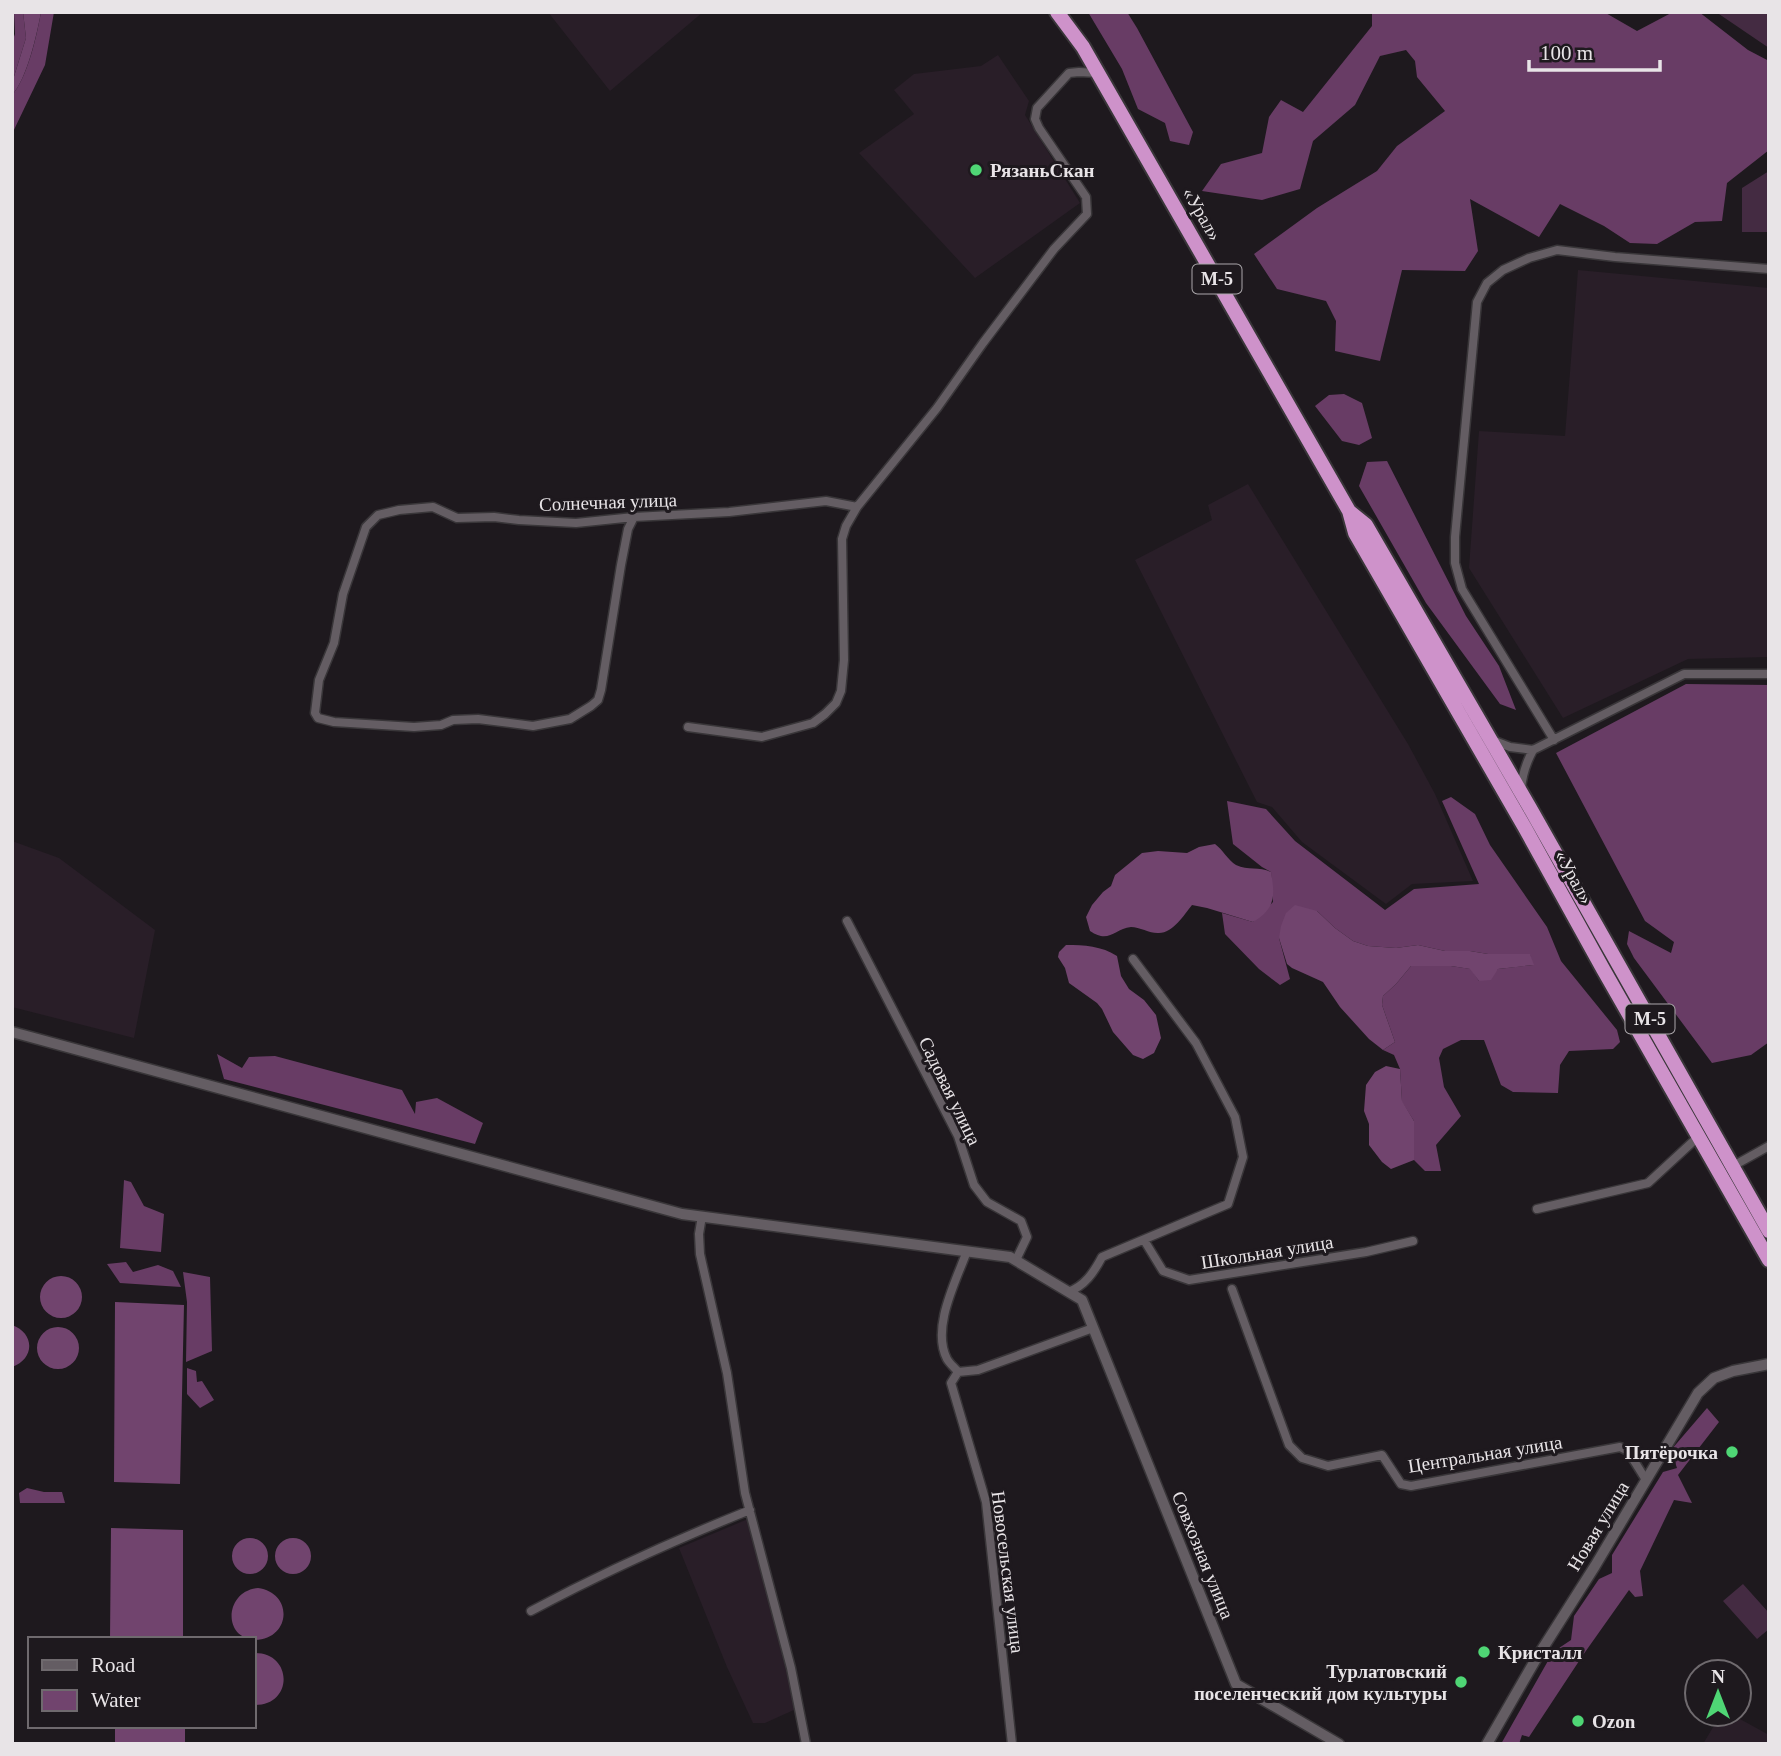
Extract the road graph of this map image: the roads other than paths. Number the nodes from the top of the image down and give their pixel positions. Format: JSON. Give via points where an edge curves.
{"nodes":[{"id":1,"x":1057,"y":12,"type":"edge"},
{"id":2,"x":1098,"y":73,"type":"junction"},
{"id":3,"x":1769,"y":269,"type":"edge"},
{"id":4,"x":857,"y":507,"type":"junction"},
{"id":5,"x":1349,"y":511,"type":"junction"},
{"id":6,"x":634,"y":517,"type":"junction"},
{"id":7,"x":1769,"y":674,"type":"edge"},
{"id":8,"x":688,"y":727,"type":"dead end"},
{"id":9,"x":1492,"y":740,"type":"junction"},
{"id":10,"x":1554,"y":740,"type":"junction"},
{"id":11,"x":1533,"y":750,"type":"junction"},
{"id":12,"x":1521,"y":791,"type":"junction"},
{"id":13,"x":847,"y":921,"type":"dead end"},
{"id":14,"x":1133,"y":959,"type":"dead end"},
{"id":15,"x":12,"y":1032,"type":"edge"},
{"id":16,"x":1699,"y":1136,"type":"junction"},
{"id":17,"x":1769,"y":1146,"type":"edge"},
{"id":18,"x":1732,"y":1166,"type":"junction"},
{"id":19,"x":1537,"y":1209,"type":"dead end"},
{"id":20,"x":702,"y":1216,"type":"junction"},
{"id":21,"x":1769,"y":1231,"type":"edge"},
{"id":22,"x":1144,"y":1240,"type":"junction"},
{"id":23,"x":1413,"y":1241,"type":"dead end"},
{"id":24,"x":967,"y":1251,"type":"junction"},
{"id":25,"x":1016,"y":1260,"type":"junction"},
{"id":26,"x":1769,"y":1260,"type":"edge"},
{"id":27,"x":1232,"y":1289,"type":"dead end"},
{"id":28,"x":1068,"y":1292,"type":"junction"},
{"id":29,"x":1093,"y":1328,"type":"junction"},
{"id":30,"x":1769,"y":1364,"type":"edge"},
{"id":31,"x":958,"y":1372,"type":"junction"},
{"id":32,"x":1646,"y":1480,"type":"junction"},
{"id":33,"x":750,"y":1510,"type":"junction"},
{"id":34,"x":531,"y":1611,"type":"dead end"},
{"id":35,"x":806,"y":1744,"type":"edge"},
{"id":36,"x":1012,"y":1744,"type":"edge"},
{"id":37,"x":1339,"y":1744,"type":"edge"},
{"id":38,"x":1487,"y":1744,"type":"edge"}],
"edges":[{"from":1,"to":2,"type":"highway","name":"«Урал»","number":"М-5"},
{"from":2,"to":4,"type":"street","via":[[1069,73],[1037,108],[1035,119],[1087,197],[1087,214],[1054,249],[937,408]]},
{"from":2,"to":5,"type":"highway","name":"«Урал»","number":"М-5"},
{"from":3,"to":10,"type":"street","via":[[1557,250],[1503,270],[1487,283],[1477,302],[1455,564],[1462,589]]},
{"from":4,"to":6,"type":"street","name":"Солнечная улица","via":[[827,501]]},
{"from":4,"to":8,"type":"street","via":[[842,539],[844,660],[835,703],[813,723],[762,737]]},
{"from":5,"to":9,"type":"highway","name":"«Урал»","number":"М-5","via":[[1366,525]]},
{"from":5,"to":16,"type":"highway","name":"«Урал»","number":"М-5","via":[[1356,533]]},
{"from":6,"to":6,"type":"street","name":"Солнечная улица","via":[[576,523],[457,518],[433,507],[378,515],[366,527],[343,594],[334,642],[319,680],[318,718],[414,727],[478,719],[533,726],[570,719],[591,706],[601,690],[628,529]]},
{"from":7,"to":10,"type":"street","via":[[1684,674]]},
{"from":9,"to":11,"type":"street"},
{"from":9,"to":12,"type":"highway","name":"«Урал»","number":"М-5"},
{"from":10,"to":11,"type":"street"},
{"from":11,"to":12,"type":"street"},
{"from":12,"to":18,"type":"highway","name":"«Урал»","number":"М-5"},
{"from":13,"to":25,"type":"street","name":"Садовая улица","via":[[958,1136],[974,1185],[987,1202],[1021,1222],[1027,1237]]},
{"from":14,"to":22,"type":"street","via":[[1196,1043],[1235,1116],[1243,1157],[1228,1204]]},
{"from":15,"to":20,"type":"street","name":"Совхозная улица"},
{"from":16,"to":19,"type":"street","via":[[1648,1183]]},
{"from":16,"to":26,"type":"highway","name":"«Урал»","number":"М-5"},
{"from":17,"to":18,"type":"street"},
{"from":18,"to":21,"type":"highway","name":"«Урал»","number":"М-5"},
{"from":20,"to":24,"type":"street","name":"Совхозная улица"},
{"from":20,"to":33,"type":"street","via":[[700,1254],[727,1373]]},
{"from":22,"to":23,"type":"street","name":"Школьная улица","via":[[1163,1271],[1189,1280]]},
{"from":22,"to":28,"type":"street","via":[[1102,1257],[1093,1274]]},
{"from":24,"to":25,"type":"street","name":"Совхозная улица"},
{"from":24,"to":31,"type":"street","name":"Новосельская улица","via":[[943,1317],[947,1359]]},
{"from":25,"to":28,"type":"street","name":"Совхозная улица"},
{"from":27,"to":32,"type":"street","name":"Центральная улица","via":[[1290,1445],[1302,1458],[1328,1466],[1382,1455],[1401,1484],[1411,1486],[1620,1447],[1628,1451]]},
{"from":28,"to":29,"type":"street","name":"Совхозная улица","via":[[1082,1300]]},
{"from":29,"to":31,"type":"street","via":[[978,1370]]},
{"from":29,"to":37,"type":"street","name":"Совхозная улица","via":[[1236,1684]]},
{"from":30,"to":32,"type":"street","name":"Новая улица","via":[[1714,1378],[1698,1393]]},
{"from":31,"to":36,"type":"street","name":"Новосельская улица","via":[[951,1383],[986,1502]]},
{"from":32,"to":38,"type":"street","name":"Новая улица"},
{"from":33,"to":34,"type":"street","via":[[635,1558]]},
{"from":33,"to":35,"type":"street"}]}
